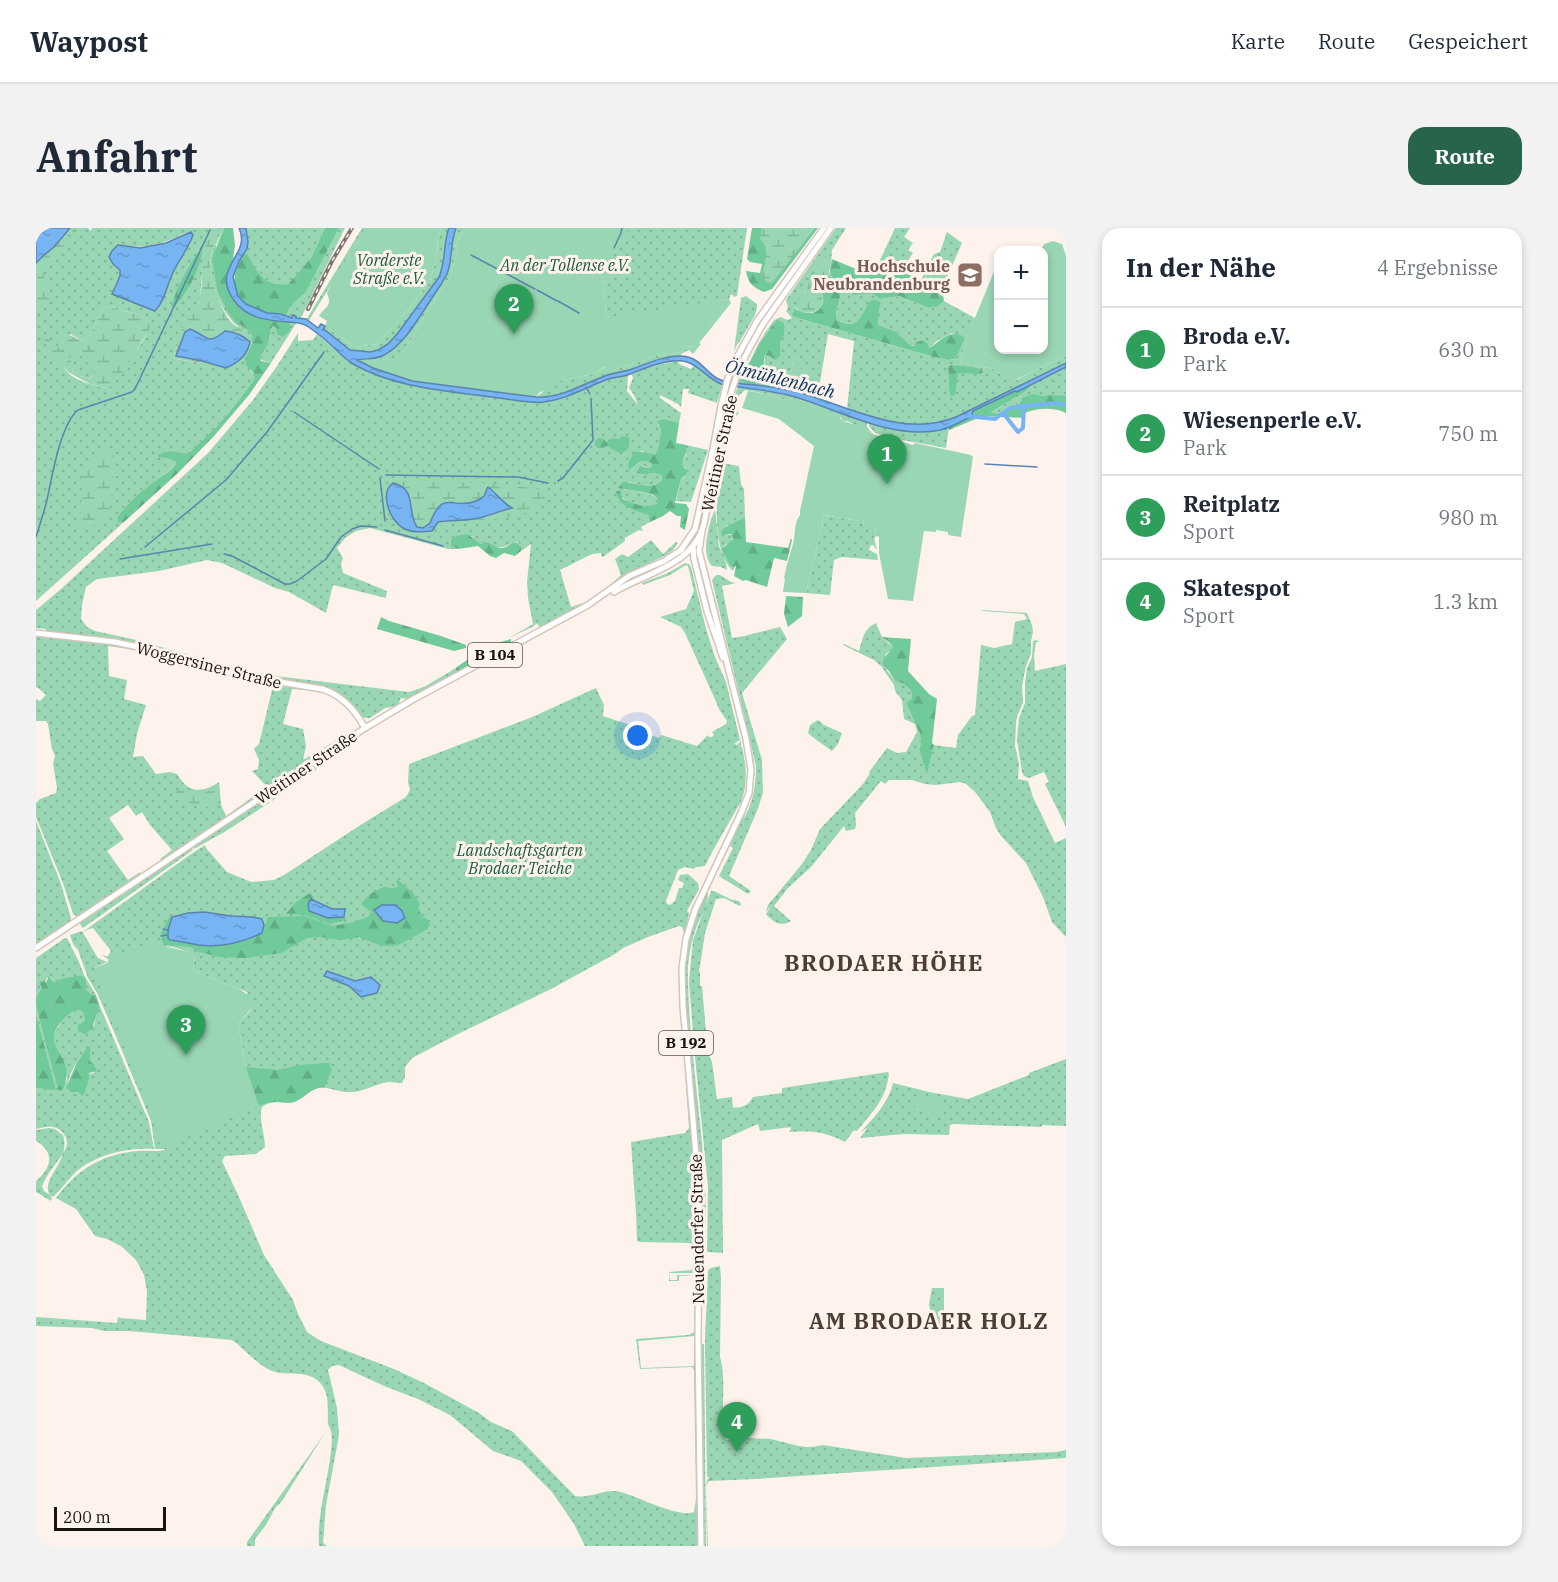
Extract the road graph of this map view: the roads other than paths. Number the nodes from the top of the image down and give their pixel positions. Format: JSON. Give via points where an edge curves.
{"nodes":[{"id":1,"x":824,"y":228,"type":"edge"},
{"id":2,"x":831,"y":228,"type":"edge"},
{"id":3,"x":772,"y":305,"type":"junction"},
{"id":4,"x":729,"y":388,"type":"junction"},
{"id":5,"x":695,"y":529,"type":"junction"},
{"id":6,"x":702,"y":531,"type":"junction"},
{"id":7,"x":693,"y":546,"type":"junction"},
{"id":8,"x":683,"y":547,"type":"junction"},
{"id":9,"x":699,"y":551,"type":"junction"},
{"id":10,"x":683,"y":556,"type":"junction"},
{"id":11,"x":695,"y":562,"type":"junction"},
{"id":12,"x":702,"y":576,"type":"junction"},
{"id":13,"x":588,"y":605,"type":"junction"},
{"id":14,"x":36,"y":633,"type":"edge"},
{"id":15,"x":365,"y":728,"type":"junction"},
{"id":16,"x":36,"y":948,"type":"edge"},
{"id":17,"x":701,"y":1546,"type":"edge"}],
"edges":[{"from":1,"to":3,"type":"main road","name":"Weitiner Straße","number":"B 104"},
{"from":2,"to":3,"type":"main road","name":"Weitiner Straße","number":"B 104"},
{"from":3,"to":4,"type":"main road","name":"Weitiner Straße","number":"B 104"},
{"from":3,"to":4,"type":"main road","name":"Weitiner Straße","number":"B 104","via":[[747,339],[728,378]]},
{"from":4,"to":5,"type":"main road","name":"Weitiner Straße","number":"B 104","via":[[721,406]]},
{"from":4,"to":6,"type":"main road","name":"Weitiner Straße","number":"B 104"},
{"from":5,"to":7,"type":"main road","name":"Neuendorfer Straße"},
{"from":5,"to":8,"type":"main road","name":"Weitiner Straße","number":"B 104"},
{"from":6,"to":7,"type":"main road","name":"Weitiner Straße","number":"B 104"},
{"from":6,"to":9,"type":"main road","name":"Neuendorfer Straße","number":"B 192"},
{"from":7,"to":8,"type":"main road"},
{"from":7,"to":9,"type":"main road"},
{"from":7,"to":10,"type":"main road","name":"Weitiner Straße","number":"B 104"},
{"from":7,"to":11,"type":"main road","name":"Neuendorfer Straße","number":"B 192"},
{"from":8,"to":13,"type":"main road","name":"Weitiner Straße","number":"B 104","via":[[664,561],[629,576]]},
{"from":9,"to":12,"type":"main road","name":"Neuendorfer Straße","number":"B 192"},
{"from":10,"to":11,"type":"main road"},
{"from":10,"to":13,"type":"main road","name":"Weitiner Straße","number":"B 104"},
{"from":11,"to":12,"type":"main road","name":"Neuendorfer Straße","number":"B 192"},
{"from":12,"to":17,"type":"main road","name":"Neuendorfer Straße","number":"B 192","via":[[711,627],[728,670],[751,770],[746,802],[690,924],[682,977],[699,1189]]},
{"from":13,"to":15,"type":"main road","name":"Weitiner Straße","number":"B 104"},
{"from":14,"to":15,"type":"main road","name":"Woggersiner Straße","via":[[125,644],[243,676],[322,689],[348,704]]},
{"from":15,"to":16,"type":"main road","name":"Weitiner Straße","number":"B 104"}]}
